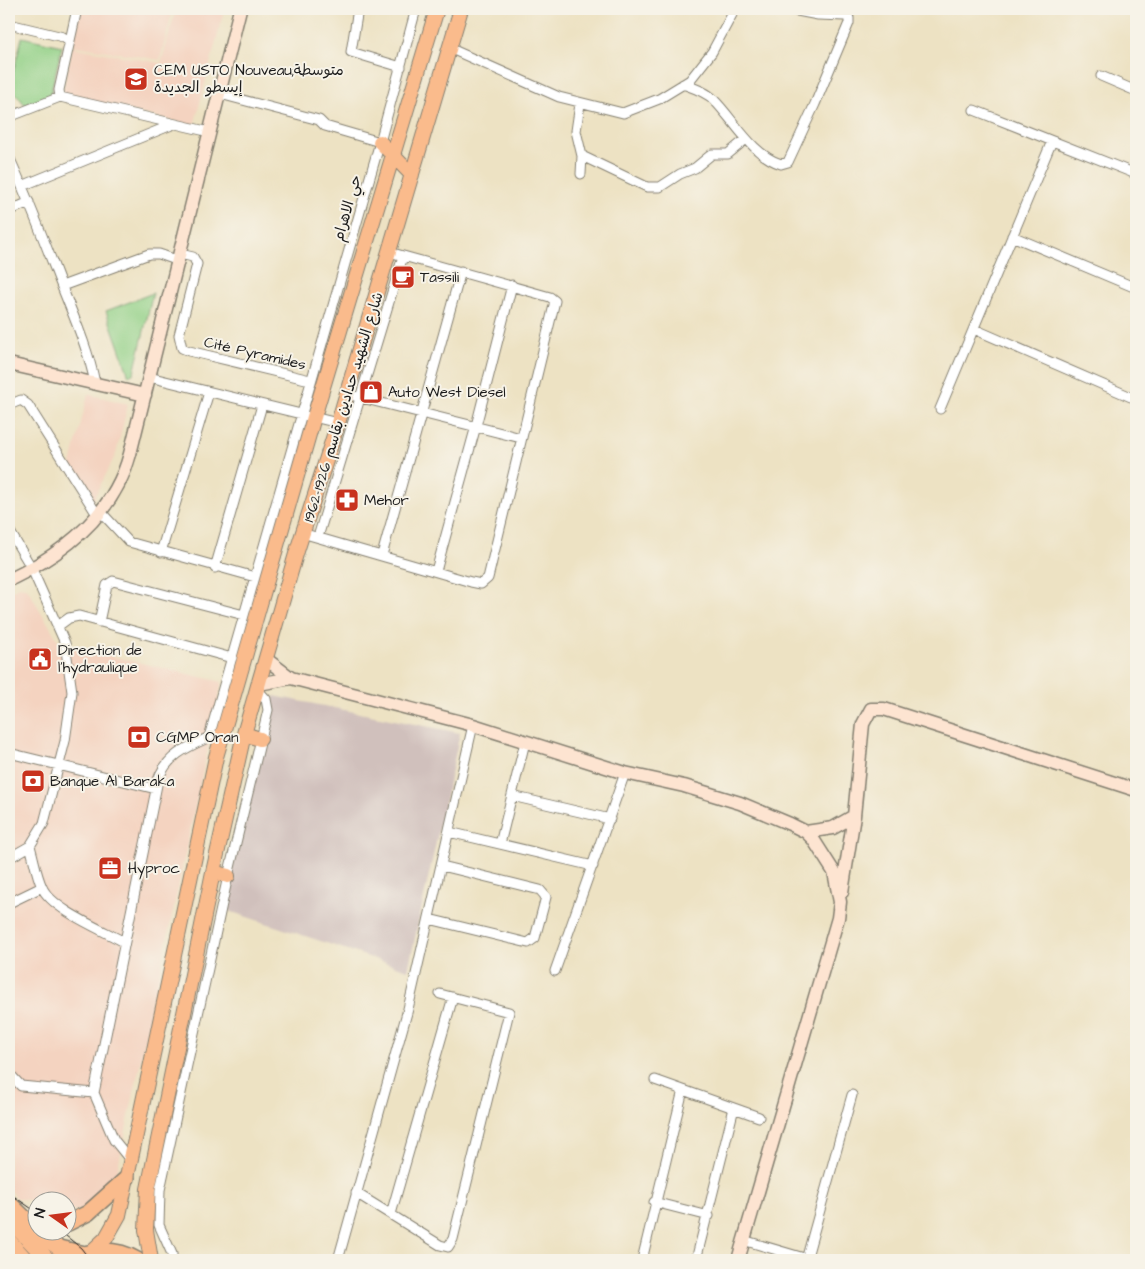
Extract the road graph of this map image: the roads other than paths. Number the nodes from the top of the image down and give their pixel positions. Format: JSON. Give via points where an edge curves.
{"nodes":[{"id":1,"x":78,"y":9,"type":"edge"},
{"id":2,"x":240,"y":9,"type":"edge"},
{"id":3,"x":358,"y":9,"type":"edge"},
{"id":4,"x":416,"y":9,"type":"edge"},
{"id":5,"x":437,"y":9,"type":"edge"},
{"id":6,"x":461,"y":9,"type":"edge"},
{"id":7,"x":467,"y":9,"type":"edge"},
{"id":8,"x":735,"y":9,"type":"edge"},
{"id":9,"x":787,"y":9,"type":"edge"},
{"id":10,"x":9,"y":24,"type":"edge"},
{"id":11,"x":70,"y":42,"type":"junction"},
{"id":12,"x":452,"y":49,"type":"junction"},
{"id":13,"x":400,"y":67,"type":"junction"},
{"id":14,"x":1101,"y":76,"type":"dead end"},
{"id":15,"x":684,"y":84,"type":"junction"},
{"id":16,"x":1136,"y":91,"type":"edge"},
{"id":17,"x":220,"y":94,"type":"junction"},
{"id":18,"x":60,"y":97,"type":"junction"},
{"id":19,"x":580,"y":104,"type":"junction"},
{"id":20,"x":974,"y":110,"type":"dead end"},
{"id":21,"x":9,"y":117,"type":"edge"},
{"id":22,"x":174,"y":124,"type":"junction"},
{"id":23,"x":210,"y":132,"type":"junction"},
{"id":24,"x":746,"y":139,"type":"junction"},
{"id":25,"x":1052,"y":140,"type":"junction"},
{"id":26,"x":380,"y":142,"type":"junction"},
{"id":27,"x":393,"y":155,"type":"junction"},
{"id":28,"x":582,"y":156,"type":"junction"},
{"id":29,"x":9,"y":158,"type":"edge"},
{"id":30,"x":581,"y":174,"type":"dead end"},
{"id":31,"x":1136,"y":174,"type":"edge"},
{"id":32,"x":412,"y":175,"type":"junction"},
{"id":33,"x":22,"y":186,"type":"junction"},
{"id":34,"x":29,"y":202,"type":"junction"},
{"id":35,"x":9,"y":210,"type":"edge"},
{"id":36,"x":1012,"y":236,"type":"junction"},
{"id":37,"x":389,"y":252,"type":"junction"},
{"id":38,"x":403,"y":256,"type":"junction"},
{"id":39,"x":180,"y":257,"type":"junction"},
{"id":40,"x":461,"y":271,"type":"junction"},
{"id":41,"x":512,"y":285,"type":"junction"},
{"id":42,"x":62,"y":286,"type":"junction"},
{"id":43,"x":1136,"y":288,"type":"edge"},
{"id":44,"x":974,"y":329,"type":"junction"},
{"id":45,"x":9,"y":364,"type":"edge"},
{"id":46,"x":149,"y":377,"type":"junction"},
{"id":47,"x":310,"y":380,"type":"junction"},
{"id":48,"x":95,"y":383,"type":"junction"},
{"id":49,"x":209,"y":392,"type":"junction"},
{"id":50,"x":346,"y":394,"type":"junction"},
{"id":51,"x":145,"y":395,"type":"junction"},
{"id":52,"x":1136,"y":397,"type":"edge"},
{"id":53,"x":360,"y":399,"type":"junction"},
{"id":54,"x":9,"y":405,"type":"edge"},
{"id":55,"x":262,"y":405,"type":"junction"},
{"id":56,"x":940,"y":409,"type":"dead end"},
{"id":57,"x":422,"y":412,"type":"junction"},
{"id":58,"x":308,"y":415,"type":"junction"},
{"id":59,"x":338,"y":423,"type":"junction"},
{"id":60,"x":476,"y":426,"type":"junction"},
{"id":61,"x":521,"y":438,"type":"junction"},
{"id":62,"x":100,"y":514,"type":"junction"},
{"id":63,"x":9,"y":530,"type":"edge"},
{"id":64,"x":302,"y":533,"type":"junction"},
{"id":65,"x":318,"y":538,"type":"junction"},
{"id":66,"x":162,"y":552,"type":"junction"},
{"id":67,"x":382,"y":555,"type":"junction"},
{"id":68,"x":30,"y":568,"type":"junction"},
{"id":69,"x":215,"y":568,"type":"junction"},
{"id":70,"x":436,"y":571,"type":"junction"},
{"id":71,"x":255,"y":578,"type":"junction"},
{"id":72,"x":9,"y":580,"type":"edge"},
{"id":73,"x":244,"y":615,"type":"junction"},
{"id":74,"x":99,"y":622,"type":"junction"},
{"id":75,"x":58,"y":626,"type":"junction"},
{"id":76,"x":232,"y":658,"type":"junction"},
{"id":77,"x":266,"y":659,"type":"junction"},
{"id":78,"x":291,"y":678,"type":"junction"},
{"id":79,"x":258,"y":686,"type":"junction"},
{"id":80,"x":473,"y":725,"type":"junction"},
{"id":81,"x":223,"y":731,"type":"junction"},
{"id":82,"x":244,"y":734,"type":"junction"},
{"id":83,"x":210,"y":737,"type":"junction"},
{"id":84,"x":260,"y":739,"type":"junction"},
{"id":85,"x":525,"y":742,"type":"junction"},
{"id":86,"x":9,"y":753,"type":"edge"},
{"id":87,"x":60,"y":766,"type":"junction"},
{"id":88,"x":625,"y":773,"type":"junction"},
{"id":89,"x":156,"y":789,"type":"junction"},
{"id":90,"x":1136,"y":790,"type":"edge"},
{"id":91,"x":512,"y":796,"type":"junction"},
{"id":92,"x":854,"y":816,"type":"junction"},
{"id":93,"x":610,"y":819,"type":"junction"},
{"id":94,"x":449,"y":832,"type":"junction"},
{"id":95,"x":806,"y":832,"type":"junction"},
{"id":96,"x":500,"y":844,"type":"junction"},
{"id":97,"x":30,"y":846,"type":"junction"},
{"id":98,"x":9,"y":858,"type":"edge"},
{"id":99,"x":442,"y":866,"type":"junction"},
{"id":100,"x":593,"y":866,"type":"junction"},
{"id":101,"x":213,"y":872,"type":"junction"},
{"id":102,"x":228,"y":876,"type":"junction"},
{"id":103,"x":42,"y":887,"type":"junction"},
{"id":104,"x":840,"y":902,"type":"junction"},
{"id":105,"x":9,"y":903,"type":"edge"},
{"id":106,"x":429,"y":919,"type":"junction"},
{"id":107,"x":124,"y":942,"type":"junction"},
{"id":108,"x":554,"y":971,"type":"dead end"},
{"id":109,"x":440,"y":994,"type":"dead end"},
{"id":110,"x":453,"y":997,"type":"junction"},
{"id":111,"x":9,"y":1072,"type":"edge"},
{"id":112,"x":655,"y":1080,"type":"dead end"},
{"id":113,"x":683,"y":1090,"type":"junction"},
{"id":114,"x":94,"y":1093,"type":"junction"},
{"id":115,"x":852,"y":1095,"type":"dead end"},
{"id":116,"x":734,"y":1108,"type":"junction"},
{"id":117,"x":759,"y":1117,"type":"dead end"},
{"id":118,"x":131,"y":1161,"type":"junction"},
{"id":119,"x":127,"y":1178,"type":"junction"},
{"id":120,"x":154,"y":1189,"type":"junction"},
{"id":121,"x":356,"y":1193,"type":"junction"},
{"id":122,"x":654,"y":1202,"type":"junction"},
{"id":123,"x":9,"y":1203,"type":"edge"},
{"id":124,"x":392,"y":1214,"type":"junction"},
{"id":125,"x":709,"y":1216,"type":"junction"},
{"id":126,"x":78,"y":1218,"type":"edge"},
{"id":127,"x":9,"y":1219,"type":"edge"},
{"id":128,"x":28,"y":1221,"type":"edge"},
{"id":129,"x":9,"y":1233,"type":"edge"},
{"id":130,"x":743,"y":1240,"type":"junction"},
{"id":131,"x":9,"y":1241,"type":"edge"},
{"id":132,"x":52,"y":1242,"type":"edge"},
{"id":133,"x":83,"y":1256,"type":"edge"},
{"id":134,"x":340,"y":1259,"type":"edge"},
{"id":135,"x":26,"y":1260,"type":"edge"},
{"id":136,"x":36,"y":1260,"type":"edge"},
{"id":137,"x":48,"y":1260,"type":"edge"},
{"id":138,"x":137,"y":1260,"type":"edge"},
{"id":139,"x":151,"y":1260,"type":"edge"},
{"id":140,"x":172,"y":1260,"type":"edge"},
{"id":141,"x":642,"y":1260,"type":"edge"},
{"id":142,"x":696,"y":1260,"type":"edge"},
{"id":143,"x":738,"y":1260,"type":"edge"},
{"id":144,"x":808,"y":1260,"type":"edge"}],
"edges":[{"from":1,"to":11,"type":"street"},
{"from":2,"to":17,"type":"street"},
{"from":3,"to":13,"type":"street","via":[[351,52]]},
{"from":4,"to":13,"type":"street","name":"حي الاهرام"},
{"from":5,"to":27,"type":"main road"},
{"from":6,"to":12,"type":"main road"},
{"from":7,"to":12,"type":"street"},
{"from":8,"to":15,"type":"street","via":[[703,65]]},
{"from":9,"to":24,"type":"street","via":[[845,16],[849,25],[788,162],[777,162]]},
{"from":10,"to":11,"type":"street","via":[[63,37]]},
{"from":11,"to":18,"type":"street"},
{"from":12,"to":19,"type":"street"},
{"from":12,"to":32,"type":"main road"},
{"from":13,"to":26,"type":"street","name":"حي الاهرام"},
{"from":14,"to":16,"type":"street"},
{"from":15,"to":19,"type":"street","via":[[659,100],[623,113]]},
{"from":15,"to":24,"type":"street","via":[[714,100]]},
{"from":17,"to":23,"type":"street"},
{"from":17,"to":26,"type":"street","via":[[320,120],[325,126]]},
{"from":18,"to":21,"type":"street"},
{"from":18,"to":22,"type":"street"},
{"from":19,"to":28,"type":"street","via":[[576,131]]},
{"from":20,"to":25,"type":"street"},
{"from":22,"to":23,"type":"street"},
{"from":22,"to":33,"type":"street"},
{"from":23,"to":39,"type":"street"},
{"from":24,"to":28,"type":"street","via":[[734,151],[712,154],[695,168],[675,176],[660,187],[647,187]]},
{"from":25,"to":31,"type":"street"},
{"from":25,"to":36,"type":"street"},
{"from":26,"to":27,"type":"main road"},
{"from":26,"to":47,"type":"street","name":"حي الاهرام"},
{"from":27,"to":32,"type":"main road"},
{"from":27,"to":58,"type":"main road"},
{"from":28,"to":30,"type":"street"},
{"from":29,"to":33,"type":"street"},
{"from":32,"to":37,"type":"main road"},
{"from":33,"to":34,"type":"street"},
{"from":34,"to":35,"type":"street"},
{"from":34,"to":42,"type":"street"},
{"from":36,"to":43,"type":"street"},
{"from":36,"to":44,"type":"street"},
{"from":37,"to":38,"type":"street"},
{"from":37,"to":50,"type":"main road"},
{"from":38,"to":40,"type":"street"},
{"from":38,"to":53,"type":"street","name":"شارع الشهيد حدادين بقاسم 1926-1962"},
{"from":39,"to":42,"type":"street","via":[[149,254]]},
{"from":39,"to":46,"type":"street"},
{"from":39,"to":47,"type":"street","name":"Cité Pyramides","via":[[193,257],[197,264],[179,336],[182,348]]},
{"from":40,"to":41,"type":"street"},
{"from":40,"to":57,"type":"street"},
{"from":41,"to":60,"type":"street"},
{"from":41,"to":61,"type":"street","via":[[550,297],[555,303]]},
{"from":42,"to":48,"type":"street","via":[[87,351]]},
{"from":44,"to":52,"type":"street"},
{"from":44,"to":56,"type":"street"},
{"from":45,"to":48,"type":"street"},
{"from":46,"to":49,"type":"street"},
{"from":46,"to":51,"type":"street"},
{"from":47,"to":58,"type":"street","name":"حي الاهرام"},
{"from":48,"to":51,"type":"street"},
{"from":49,"to":55,"type":"street"},
{"from":49,"to":66,"type":"street"},
{"from":50,"to":53,"type":"street"},
{"from":50,"to":59,"type":"main road"},
{"from":51,"to":62,"type":"street","via":[[128,464],[116,492]]},
{"from":53,"to":57,"type":"street"},
{"from":53,"to":65,"type":"street","name":"شارع الشهيد حدادين بقاسم 1926-1962"},
{"from":54,"to":62,"type":"street","via":[[20,400],[28,405]]},
{"from":55,"to":58,"type":"street"},
{"from":55,"to":69,"type":"street"},
{"from":57,"to":60,"type":"street"},
{"from":57,"to":67,"type":"street"},
{"from":58,"to":59,"type":"street"},
{"from":58,"to":71,"type":"street","name":"حي الاهرام"},
{"from":58,"to":81,"type":"main road"},
{"from":59,"to":64,"type":"main road"},
{"from":60,"to":61,"type":"street"},
{"from":60,"to":70,"type":"street"},
{"from":61,"to":70,"type":"street","via":[[486,581],[482,584],[471,582]]},
{"from":62,"to":66,"type":"street","via":[[129,542]]},
{"from":62,"to":68,"type":"street","via":[[71,542]]},
{"from":63,"to":68,"type":"street"},
{"from":64,"to":65,"type":"street"},
{"from":64,"to":77,"type":"main road"},
{"from":65,"to":67,"type":"street"},
{"from":66,"to":69,"type":"street"},
{"from":67,"to":70,"type":"street"},
{"from":68,"to":72,"type":"street"},
{"from":68,"to":75,"type":"street"},
{"from":69,"to":71,"type":"street"},
{"from":71,"to":73,"type":"street","name":"حي الاهرام"},
{"from":73,"to":74,"type":"street","via":[[113,581],[107,585]]},
{"from":73,"to":76,"type":"street","name":"حي الاهرام"},
{"from":74,"to":75,"type":"street","via":[[74,616]]},
{"from":74,"to":76,"type":"street"},
{"from":75,"to":87,"type":"street","via":[[67,648],[72,692]]},
{"from":76,"to":83,"type":"street","name":"حي الاهرام"},
{"from":77,"to":78,"type":"street"},
{"from":77,"to":79,"type":"main road"},
{"from":78,"to":79,"type":"street"},
{"from":78,"to":80,"type":"street"},
{"from":79,"to":82,"type":"main road"},
{"from":79,"to":84,"type":"street","via":[[269,706]]},
{"from":80,"to":85,"type":"street"},
{"from":80,"to":94,"type":"street"},
{"from":81,"to":83,"type":"street"},
{"from":81,"to":118,"type":"main road"},
{"from":82,"to":84,"type":"main road"},
{"from":82,"to":101,"type":"main road"},
{"from":83,"to":89,"type":"street","via":[[167,762]]},
{"from":84,"to":102,"type":"street"},
{"from":85,"to":88,"type":"street"},
{"from":85,"to":91,"type":"street"},
{"from":86,"to":87,"type":"street"},
{"from":87,"to":89,"type":"street"},
{"from":87,"to":97,"type":"street","via":[[44,823]]},
{"from":88,"to":93,"type":"street"},
{"from":88,"to":95,"type":"street","via":[[740,803]]},
{"from":89,"to":107,"type":"street"},
{"from":90,"to":92,"type":"street","via":[[876,708],[870,709],[864,718]]},
{"from":91,"to":93,"type":"street"},
{"from":91,"to":96,"type":"street"},
{"from":92,"to":95,"type":"street","via":[[833,828]]},
{"from":92,"to":104,"type":"street"},
{"from":93,"to":100,"type":"street"},
{"from":94,"to":96,"type":"street"},
{"from":94,"to":99,"type":"street"},
{"from":95,"to":104,"type":"street","via":[[819,846],[834,872]]},
{"from":96,"to":100,"type":"street"},
{"from":97,"to":98,"type":"street"},
{"from":97,"to":103,"type":"street"},
{"from":99,"to":106,"type":"street"},
{"from":99,"to":106,"type":"street","via":[[540,890],[546,898],[545,905],[535,938],[528,943]]},
{"from":100,"to":108,"type":"street"},
{"from":101,"to":102,"type":"main road"},
{"from":101,"to":120,"type":"main road"},
{"from":102,"to":120,"type":"street"},
{"from":103,"to":105,"type":"street"},
{"from":103,"to":107,"type":"street","via":[[56,904]]},
{"from":104,"to":130,"type":"street","via":[[836,928]]},
{"from":106,"to":121,"type":"street","via":[[408,1009]]},
{"from":107,"to":114,"type":"street"},
{"from":109,"to":110,"type":"street"},
{"from":110,"to":124,"type":"street"},
{"from":110,"to":124,"type":"street","via":[[509,1012],[453,1239],[448,1247],[440,1245]]},
{"from":111,"to":114,"type":"street","via":[[20,1086]]},
{"from":112,"to":113,"type":"street"},
{"from":113,"to":116,"type":"street"},
{"from":113,"to":122,"type":"street"},
{"from":114,"to":118,"type":"street","via":[[114,1140]]},
{"from":115,"to":144,"type":"street"},
{"from":116,"to":117,"type":"street"},
{"from":116,"to":125,"type":"street"},
{"from":118,"to":119,"type":"main road"},
{"from":119,"to":126,"type":"highway"},
{"from":119,"to":133,"type":"main road","via":[[114,1225],[100,1245]]},
{"from":120,"to":139,"type":"main road","via":[[146,1230]]},
{"from":120,"to":140,"type":"street","via":[[159,1225]]},
{"from":121,"to":124,"type":"street"},
{"from":121,"to":134,"type":"street"},
{"from":122,"to":125,"type":"street"},
{"from":122,"to":141,"type":"street"},
{"from":123,"to":128,"type":"highway"},
{"from":125,"to":142,"type":"street"},
{"from":127,"to":137,"type":"highway"},
{"from":129,"to":136,"type":"highway"},
{"from":130,"to":143,"type":"street"},
{"from":130,"to":144,"type":"street"},
{"from":131,"to":135,"type":"highway"},
{"from":132,"to":133,"type":"highway","via":[[59,1248]]},
{"from":133,"to":138,"type":"highway","via":[[119,1252]]}]}
